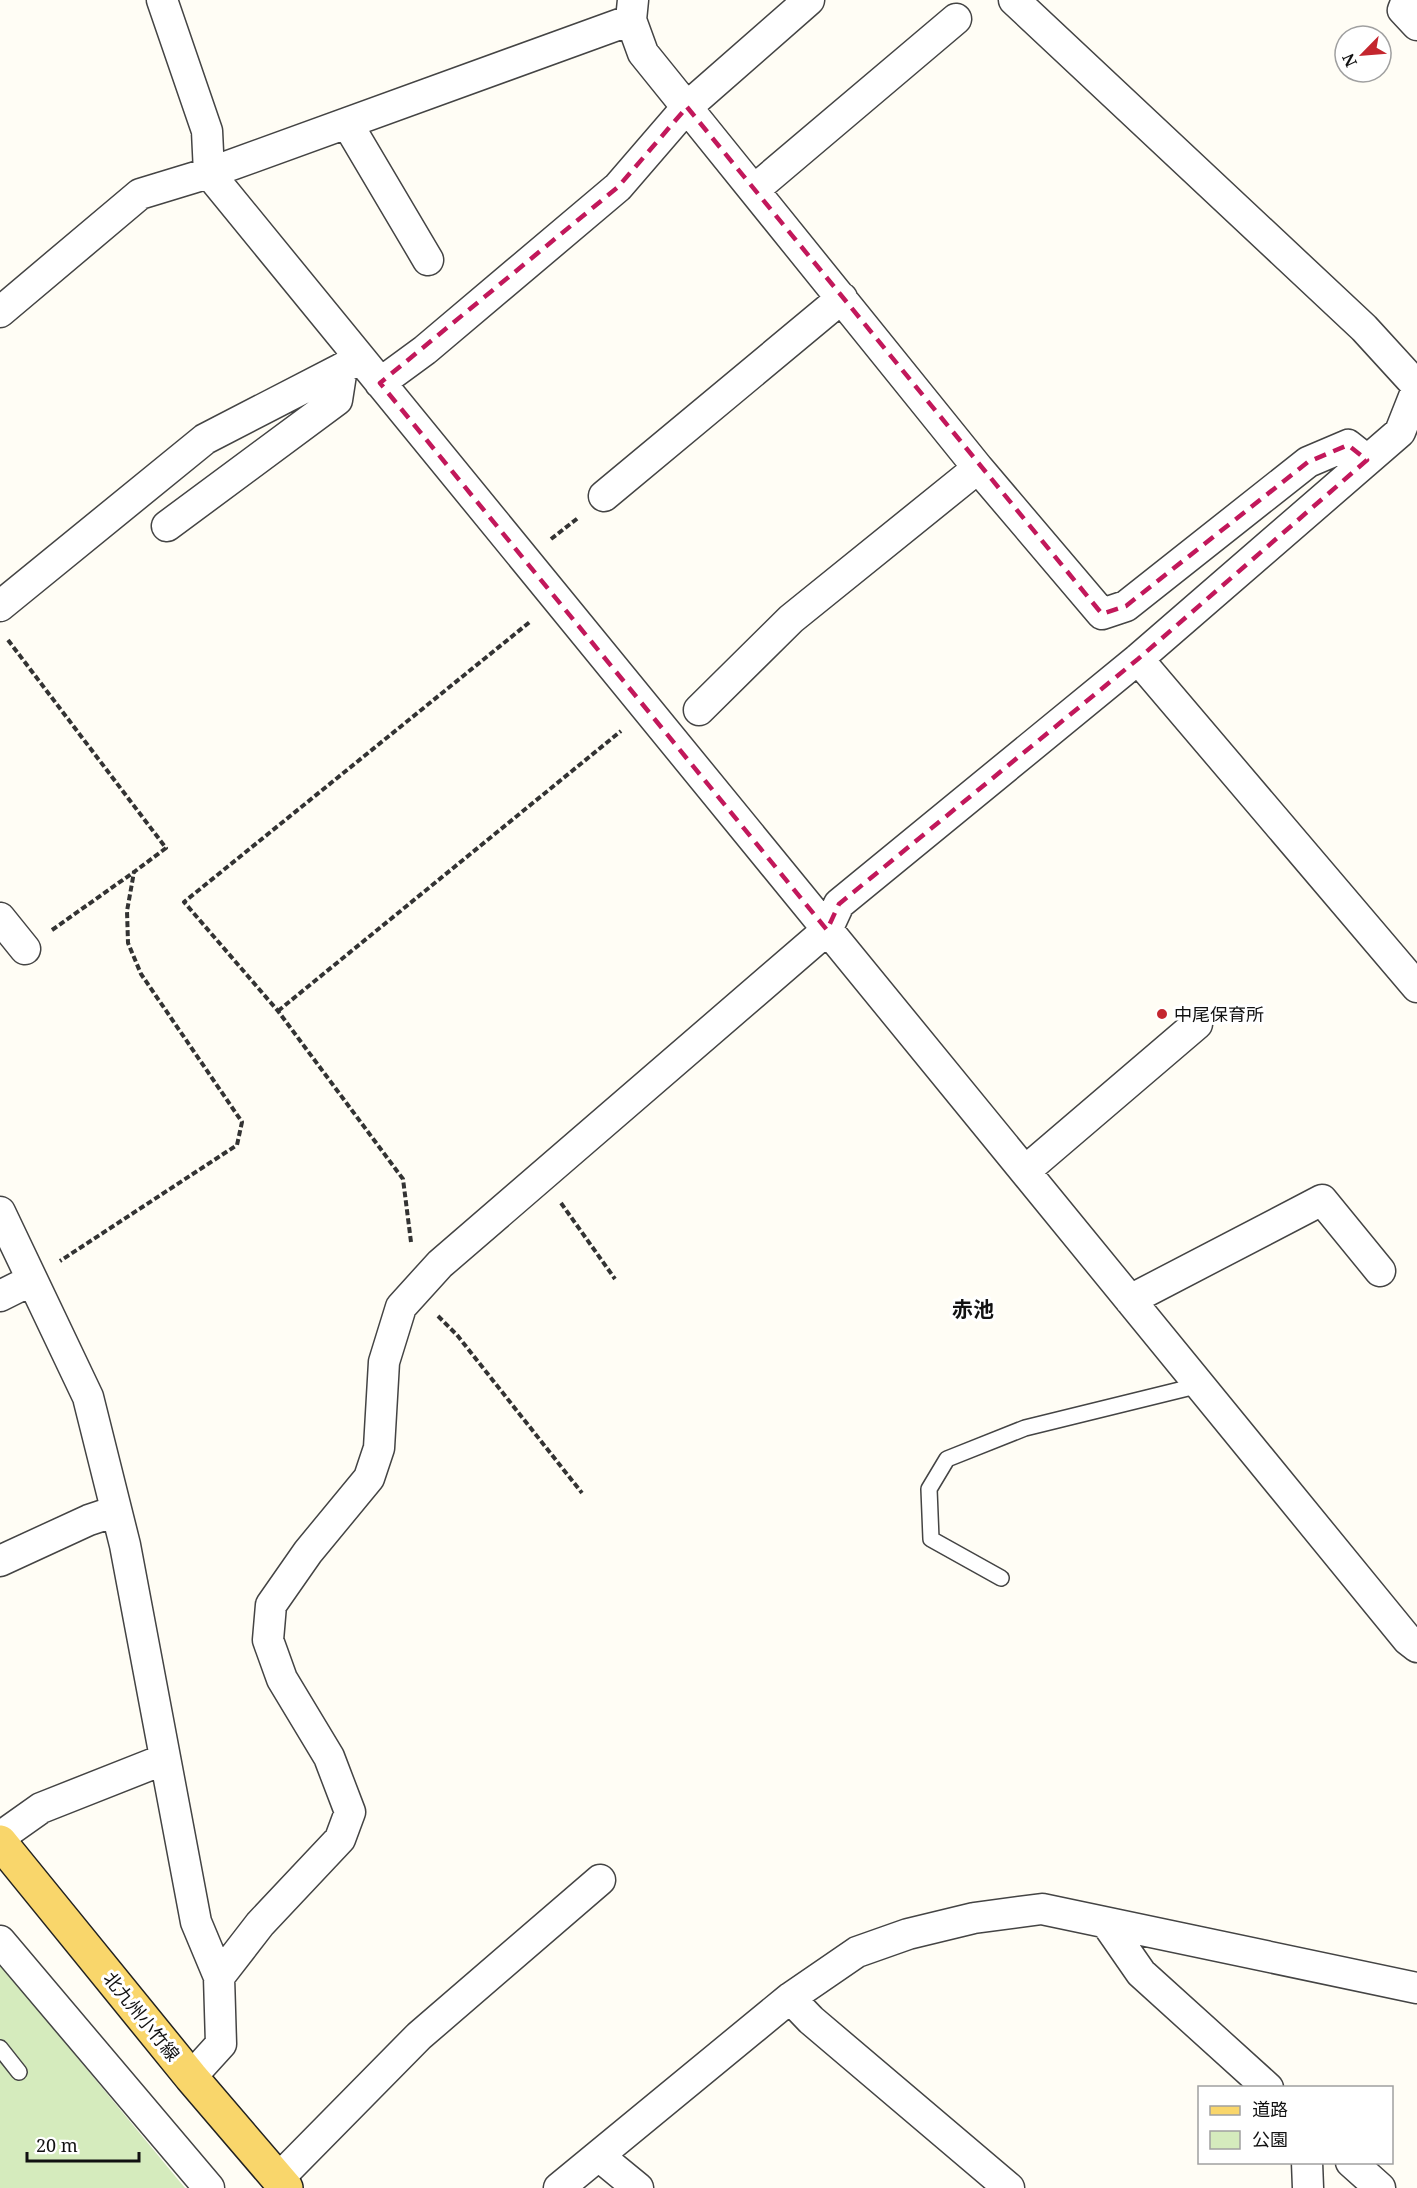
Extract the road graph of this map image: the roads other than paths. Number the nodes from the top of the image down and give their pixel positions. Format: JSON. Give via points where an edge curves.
{"nodes":[{"id":1,"x":162,"y":0,"type":"edge"},
{"id":2,"x":809,"y":0,"type":"edge"},
{"id":3,"x":1014,"y":0,"type":"edge"},
{"id":4,"x":1407,"y":0,"type":"edge"},
{"id":5,"x":632,"y":10,"type":"edge"},
{"id":6,"x":956,"y":20,"type":"dead end"},
{"id":7,"x":1417,"y":25,"type":"edge"},
{"id":8,"x":687,"y":107,"type":"junction"},
{"id":9,"x":347,"y":123,"type":"junction"},
{"id":10,"x":209,"y":173,"type":"junction"},
{"id":11,"x":754,"y":190,"type":"junction"},
{"id":12,"x":428,"y":260,"type":"dead end"},
{"id":13,"x":842,"y":298,"type":"junction"},
{"id":14,"x":0,"y":312,"type":"edge"},
{"id":15,"x":351,"y":364,"type":"junction"},
{"id":16,"x":380,"y":383,"type":"junction"},
{"id":17,"x":1417,"y":387,"type":"edge"},
{"id":18,"x":1367,"y":460,"type":"junction"},
{"id":19,"x":978,"y":468,"type":"junction"},
{"id":20,"x":604,"y":496,"type":"road end"},
{"id":21,"x":167,"y":526,"type":"dead end"},
{"id":22,"x":0,"y":606,"type":"edge"},
{"id":23,"x":1138,"y":659,"type":"junction"},
{"id":24,"x":699,"y":710,"type":"dead end"},
{"id":25,"x":0,"y":918,"type":"edge"},
{"id":26,"x":827,"y":930,"type":"junction"},
{"id":27,"x":25,"y":949,"type":"road end"},
{"id":28,"x":1417,"y":987,"type":"edge"},
{"id":29,"x":1197,"y":1024,"type":"dead end"},
{"id":30,"x":1025,"y":1171,"type":"junction"},
{"id":31,"x":0,"y":1212,"type":"edge"},
{"id":32,"x":1380,"y":1271,"type":"dead end"},
{"id":33,"x":32,"y":1280,"type":"junction"},
{"id":34,"x":0,"y":1296,"type":"edge"},
{"id":35,"x":1130,"y":1300,"type":"junction"},
{"id":36,"x":1200,"y":1385,"type":"junction"},
{"id":37,"x":116,"y":1511,"type":"junction"},
{"id":38,"x":0,"y":1562,"type":"edge"},
{"id":39,"x":1001,"y":1578,"type":"dead end"},
{"id":40,"x":1417,"y":1647,"type":"edge"},
{"id":41,"x":165,"y":1759,"type":"junction"},
{"id":42,"x":0,"y":1837,"type":"edge"},
{"id":43,"x":0,"y":1842,"type":"edge"},
{"id":44,"x":600,"y":1880,"type":"dead end"},
{"id":45,"x":1107,"y":1924,"type":"junction"},
{"id":46,"x":0,"y":1941,"type":"edge"},
{"id":47,"x":219,"y":1977,"type":"junction"},
{"id":48,"x":1417,"y":1988,"type":"edge"},
{"id":49,"x":790,"y":1998,"type":"junction"},
{"id":50,"x":0,"y":2048,"type":"edge"},
{"id":51,"x":19,"y":2072,"type":"dead end"},
{"id":52,"x":191,"y":2077,"type":"junction"},
{"id":53,"x":1266,"y":2086,"type":"edge"},
{"id":54,"x":598,"y":2156,"type":"junction"},
{"id":55,"x":1307,"y":2164,"type":"edge"},
{"id":56,"x":1353,"y":2164,"type":"edge"},
{"id":57,"x":282,"y":2183,"type":"edge"},
{"id":58,"x":209,"y":2188,"type":"edge"},
{"id":59,"x":559,"y":2188,"type":"edge"},
{"id":60,"x":638,"y":2188,"type":"edge"},
{"id":61,"x":1010,"y":2188,"type":"edge"},
{"id":62,"x":1308,"y":2188,"type":"edge"},
{"id":63,"x":1380,"y":2188,"type":"edge"}],
"edges":[{"from":1,"to":10,"type":"street","via":[[207,131]]},
{"from":2,"to":8,"type":"street"},
{"from":3,"to":17,"type":"street","via":[[1364,328]]},
{"from":4,"to":7,"type":"street","via":[[1402,10]]},
{"from":5,"to":8,"type":"street","via":[[643,53]]},
{"from":5,"to":9,"type":"street"},
{"from":6,"to":11,"type":"street"},
{"from":8,"to":11,"type":"street"},
{"from":8,"to":16,"type":"street","via":[[618,187],[425,350]]},
{"from":9,"to":10,"type":"street"},
{"from":9,"to":12,"type":"street"},
{"from":10,"to":14,"type":"street","via":[[140,194]]},
{"from":10,"to":15,"type":"street"},
{"from":11,"to":13,"type":"street"},
{"from":13,"to":19,"type":"street"},
{"from":13,"to":20,"type":"street"},
{"from":15,"to":16,"type":"street"},
{"from":15,"to":21,"type":"street","via":[[337,399]]},
{"from":15,"to":22,"type":"street","via":[[205,439]]},
{"from":16,"to":26,"type":"street"},
{"from":17,"to":18,"type":"street","via":[[1400,432]]},
{"from":18,"to":19,"type":"street","via":[[1348,445],[1308,462],[1126,606],[1102,614]]},
{"from":18,"to":23,"type":"street"},
{"from":19,"to":24,"type":"street","via":[[791,620]]},
{"from":23,"to":26,"type":"street","via":[[839,904]]},
{"from":23,"to":28,"type":"street"},
{"from":25,"to":27,"type":"street"},
{"from":26,"to":30,"type":"street"},
{"from":26,"to":47,"type":"street","via":[[541,1176],[401,1307],[384,1362],[379,1448],[369,1478],[308,1552],[271,1605],[268,1640],[282,1679],[329,1757],[350,1812],[340,1839],[260,1924]]},
{"from":29,"to":30,"type":"street"},
{"from":30,"to":35,"type":"street"},
{"from":31,"to":33,"type":"street"},
{"from":32,"to":35,"type":"street","via":[[1322,1200]]},
{"from":33,"to":34,"type":"street"},
{"from":33,"to":37,"type":"street","via":[[88,1397]]},
{"from":35,"to":36,"type":"street"},
{"from":36,"to":39,"type":"lane","via":[[1025,1428],[946,1459],[929,1489],[931,1539]]},
{"from":36,"to":40,"type":"street"},
{"from":37,"to":38,"type":"street"},
{"from":37,"to":41,"type":"street"},
{"from":41,"to":42,"type":"street","via":[[41,1808]]},
{"from":41,"to":47,"type":"street","via":[[196,1923]]},
{"from":43,"to":52,"type":"main road","name":"北九州小竹線"},
{"from":44,"to":57,"type":"street","via":[[419,2036]]},
{"from":45,"to":48,"type":"street"},
{"from":45,"to":49,"type":"street","via":[[1042,1909],[974,1918],[908,1934],[857,1952]]},
{"from":45,"to":53,"type":"street","via":[[1141,1973]]},
{"from":46,"to":58,"type":"street"},
{"from":47,"to":52,"type":"street","via":[[221,2044]]},
{"from":49,"to":54,"type":"street"},
{"from":49,"to":61,"type":"street"},
{"from":50,"to":51,"type":"lane"},
{"from":52,"to":57,"type":"main road","name":"北九州小竹線"},
{"from":54,"to":59,"type":"street"},
{"from":54,"to":60,"type":"street"},
{"from":55,"to":62,"type":"street"},
{"from":56,"to":63,"type":"street"}]}
